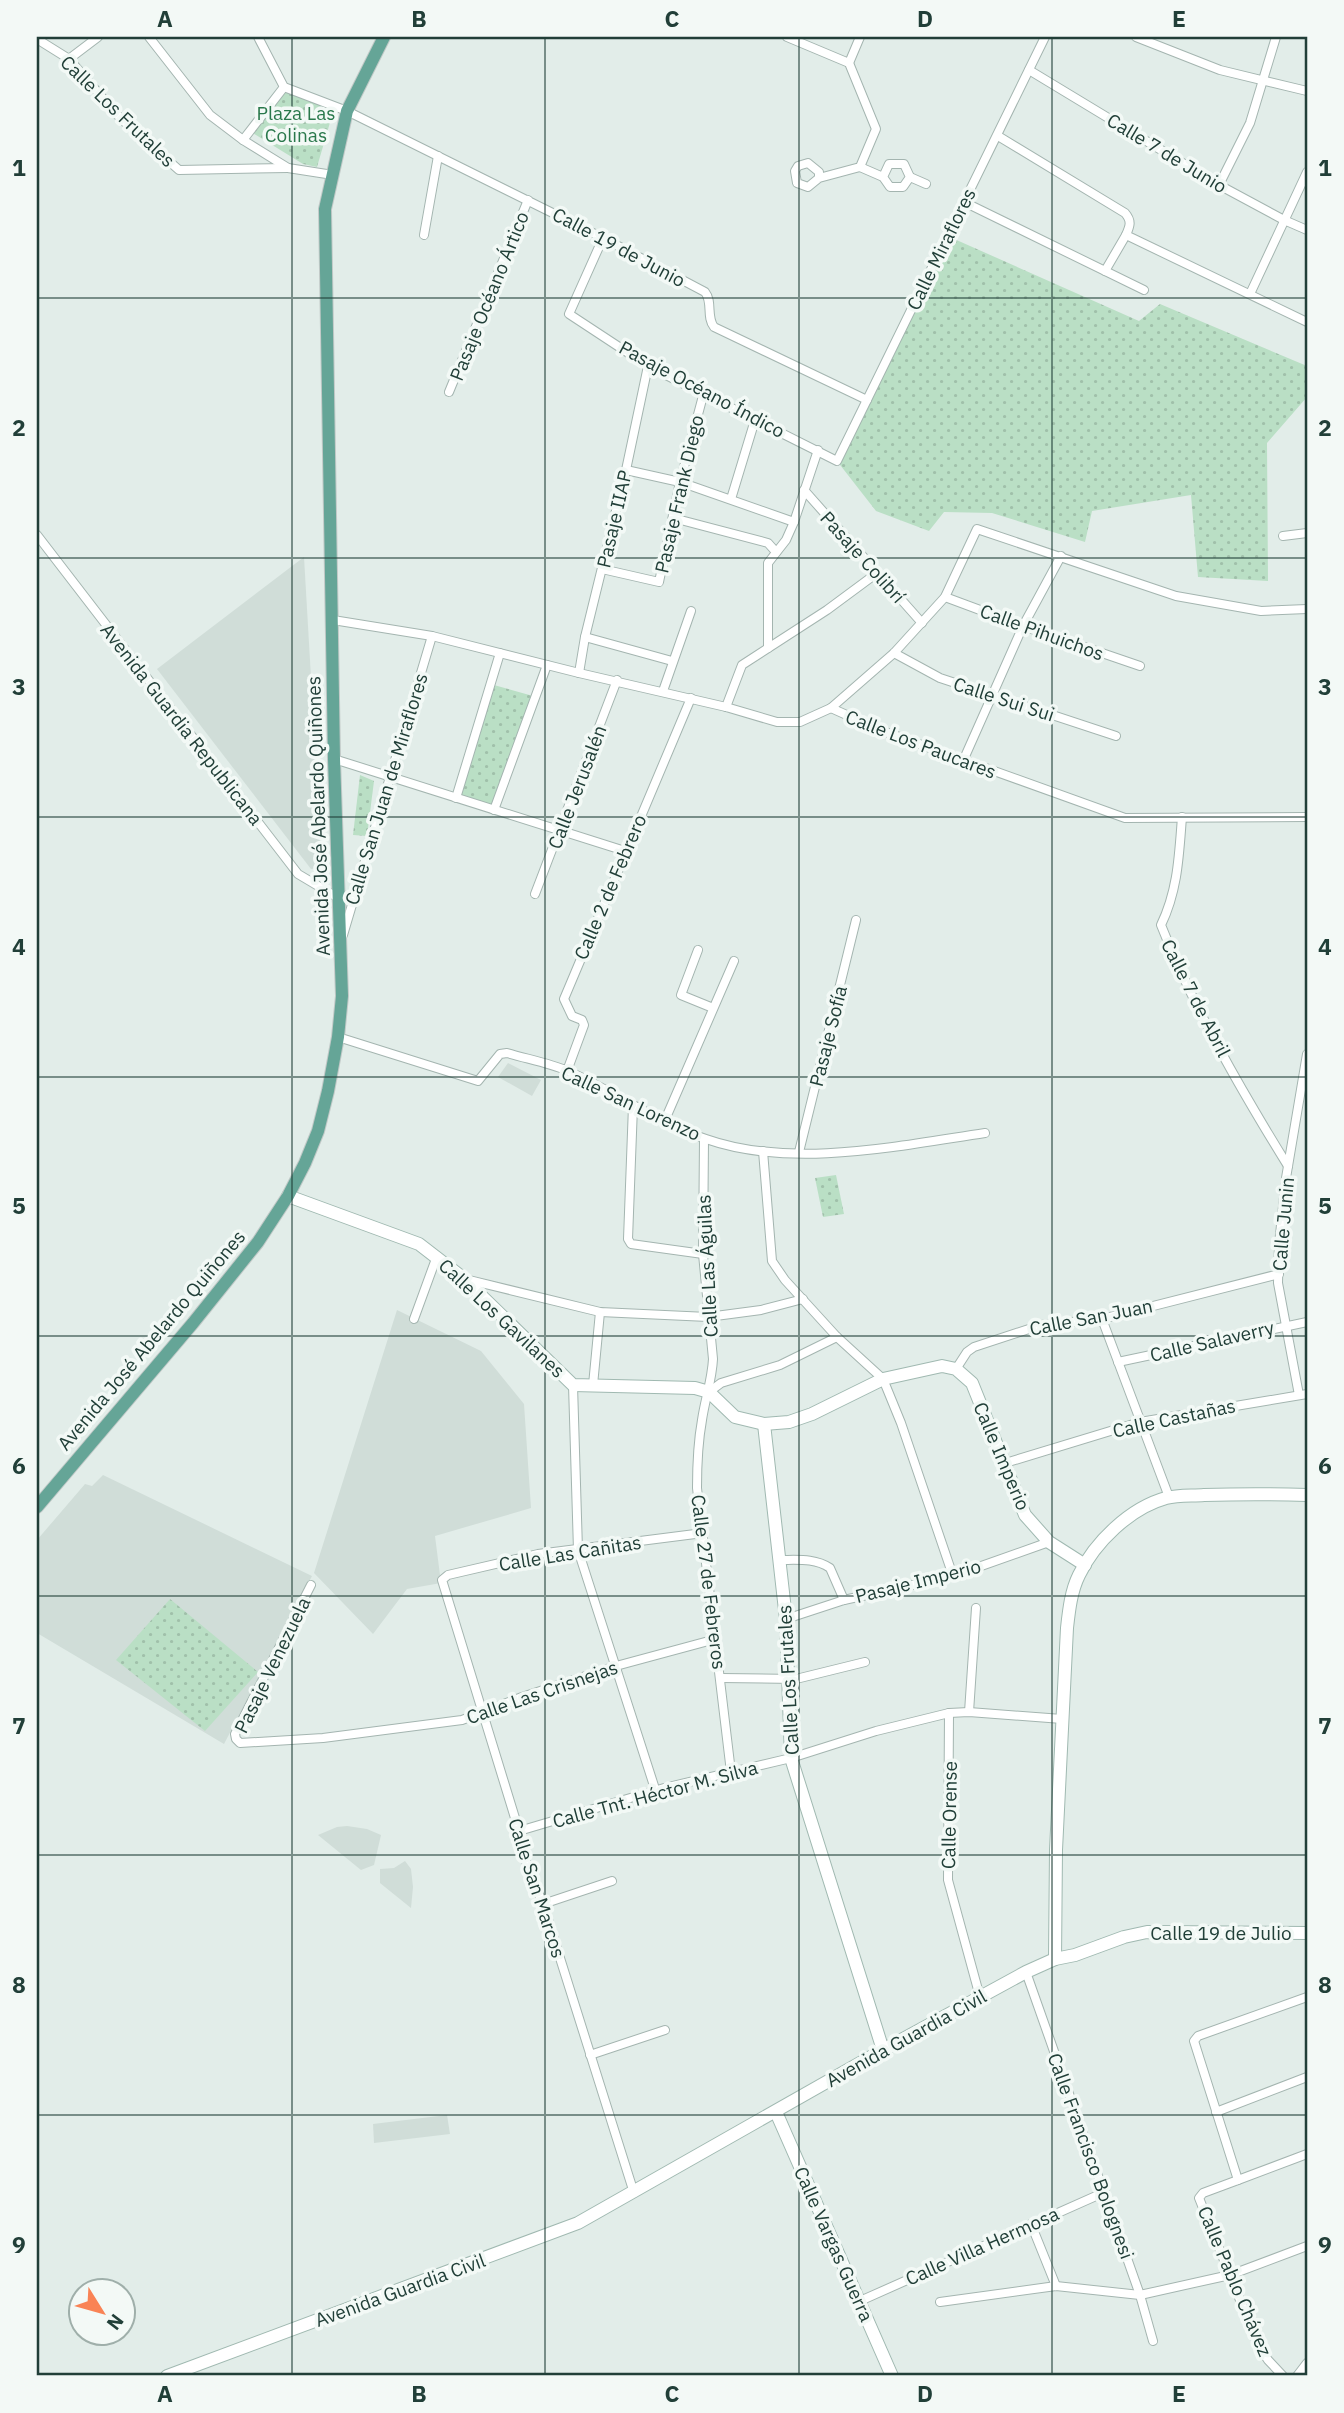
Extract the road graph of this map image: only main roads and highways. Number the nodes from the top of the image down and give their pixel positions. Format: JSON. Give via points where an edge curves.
{"nodes":[{"id":1,"x":384,"y":37,"type":"edge"},
{"id":2,"x":37,"y":1507,"type":"edge"}],
"edges":[{"from":1,"to":2,"type":"main road","name":"Avenida José Abelardo Quiñones","via":[[347,111],[325,209],[342,996],[328,1091],[305,1163],[258,1242]]}]}
